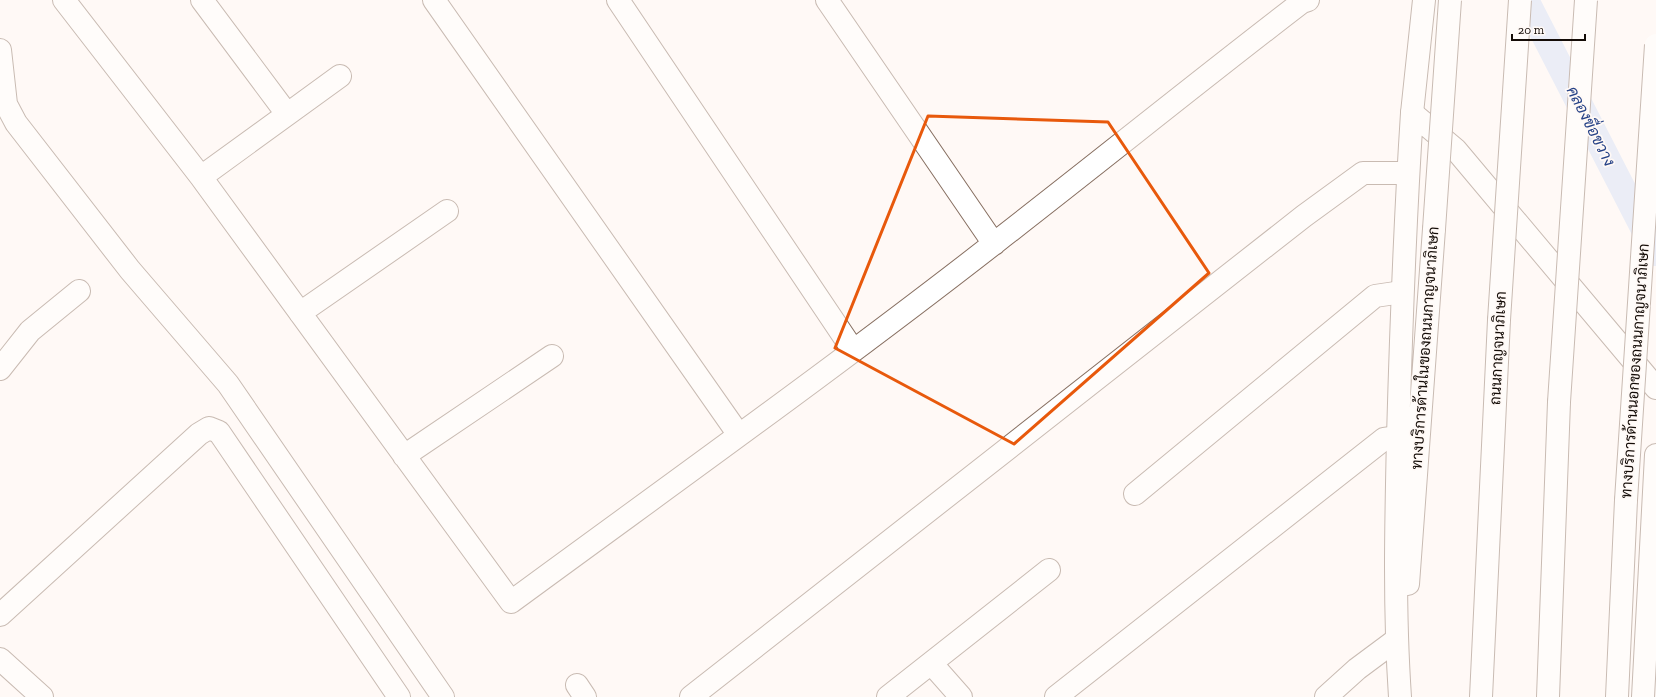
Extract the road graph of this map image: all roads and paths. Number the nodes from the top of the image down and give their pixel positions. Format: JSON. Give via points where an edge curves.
{"nodes":[{"id":1,"x":64,"y":0,"type":"edge"},
{"id":2,"x":202,"y":0,"type":"edge"},
{"id":3,"x":434,"y":0,"type":"edge"},
{"id":4,"x":618,"y":0,"type":"edge"},
{"id":5,"x":827,"y":0,"type":"edge"},
{"id":6,"x":1308,"y":0,"type":"edge"},
{"id":7,"x":1424,"y":0,"type":"edge"},
{"id":8,"x":1450,"y":0,"type":"edge"},
{"id":9,"x":1520,"y":0,"type":"edge"},
{"id":10,"x":1586,"y":0,"type":"edge"},
{"id":11,"x":1656,"y":45,"type":"edge"},
{"id":12,"x":0,"y":50,"type":"edge"},
{"id":13,"x":340,"y":76,"type":"dead end"},
{"id":14,"x":1412,"y":113,"type":"junction"},
{"id":15,"x":287,"y":114,"type":"junction"},
{"id":16,"x":1408,"y":173,"type":"junction"},
{"id":17,"x":201,"y":177,"type":"junction"},
{"id":18,"x":447,"y":211,"type":"dead end"},
{"id":19,"x":994,"y":244,"type":"junction"},
{"id":20,"x":79,"y":291,"type":"dead end"},
{"id":21,"x":1402,"y":292,"type":"junction"},
{"id":22,"x":300,"y":313,"type":"junction"},
{"id":23,"x":853,"y":350,"type":"junction"},
{"id":24,"x":552,"y":356,"type":"dead end"},
{"id":25,"x":0,"y":369,"type":"edge"},
{"id":26,"x":1656,"y":388,"type":"edge"},
{"id":27,"x":739,"y":435,"type":"junction"},
{"id":28,"x":1398,"y":437,"type":"junction"},
{"id":29,"x":1656,"y":455,"type":"edge"},
{"id":30,"x":404,"y":456,"type":"junction"},
{"id":31,"x":1135,"y":494,"type":"dead end"},
{"id":32,"x":1049,"y":570,"type":"dead end"},
{"id":33,"x":0,"y":615,"type":"edge"},
{"id":34,"x":1396,"y":640,"type":"junction"},
{"id":35,"x":0,"y":659,"type":"edge"},
{"id":36,"x":931,"y":663,"type":"junction"},
{"id":37,"x":42,"y":697,"type":"edge"},
{"id":38,"x":399,"y":697,"type":"edge"},
{"id":39,"x":443,"y":697,"type":"edge"},
{"id":40,"x":691,"y":697,"type":"edge"},
{"id":41,"x":888,"y":697,"type":"edge"},
{"id":42,"x":961,"y":697,"type":"edge"},
{"id":43,"x":1056,"y":697,"type":"edge"},
{"id":44,"x":1326,"y":697,"type":"edge"},
{"id":45,"x":1400,"y":697,"type":"edge"},
{"id":46,"x":1481,"y":697,"type":"edge"},
{"id":47,"x":1548,"y":697,"type":"edge"},
{"id":48,"x":1617,"y":697,"type":"edge"},
{"id":49,"x":1643,"y":697,"type":"edge"}],
"edges":[{"from":1,"to":17,"type":"main road"},
{"from":2,"to":15,"type":"main road"},
{"from":3,"to":27,"type":"main road"},
{"from":4,"to":23,"type":"main road"},
{"from":5,"to":19,"type":"main road"},
{"from":6,"to":19,"type":"main road","via":[[1240,50]]},
{"from":7,"to":14,"type":"main road"},
{"from":8,"to":45,"type":"main road","name":"ทางบริการด้านในของถนนกาญจนาภิเษก","bridge":true},
{"from":9,"to":46,"type":"main road","name":"ถนนกาญจนาภิเษก","bridge":true,"via":[[1499,320]]},
{"from":10,"to":47,"type":"main road","bridge":true,"via":[[1559,402]]},
{"from":11,"to":48,"type":"main road","name":"ทางบริการด้านนอกของถนนกาญจนาภิเษก","bridge":true,"via":[[1626,500]]},
{"from":12,"to":39,"type":"main road","via":[[6,104],[16,124],[130,270],[228,384]]},
{"from":13,"to":15,"type":"main road"},
{"from":14,"to":16,"type":"main road"},
{"from":14,"to":26,"type":"main road","via":[[1456,150]]},
{"from":15,"to":17,"type":"main road"},
{"from":16,"to":21,"type":"main road"},
{"from":16,"to":40,"type":"main road","via":[[1363,173]]},
{"from":17,"to":22,"type":"main road"},
{"from":18,"to":22,"type":"main road"},
{"from":19,"to":23,"type":"main road"},
{"from":20,"to":25,"type":"main road","via":[[30,331]]},
{"from":21,"to":28,"type":"main road"},
{"from":21,"to":31,"type":"main road","via":[[1375,296]]},
{"from":22,"to":30,"type":"main road"},
{"from":23,"to":27,"type":"main road"},
{"from":24,"to":30,"type":"main road"},
{"from":27,"to":30,"type":"main road","via":[[511,602]]},
{"from":28,"to":34,"type":"main road","via":[[1395,522]]},
{"from":28,"to":43,"type":"main road","via":[[1384,439]]},
{"from":29,"to":49,"type":"main road"},
{"from":32,"to":36,"type":"main road"},
{"from":33,"to":38,"type":"main road","via":[[199,434],[209,428],[219,432]]},
{"from":34,"to":44,"type":"main road","via":[[1357,668]]},
{"from":34,"to":45,"type":"main road"},
{"from":35,"to":37,"type":"main road"},
{"from":36,"to":41,"type":"main road"},
{"from":36,"to":42,"type":"main road"}]}
